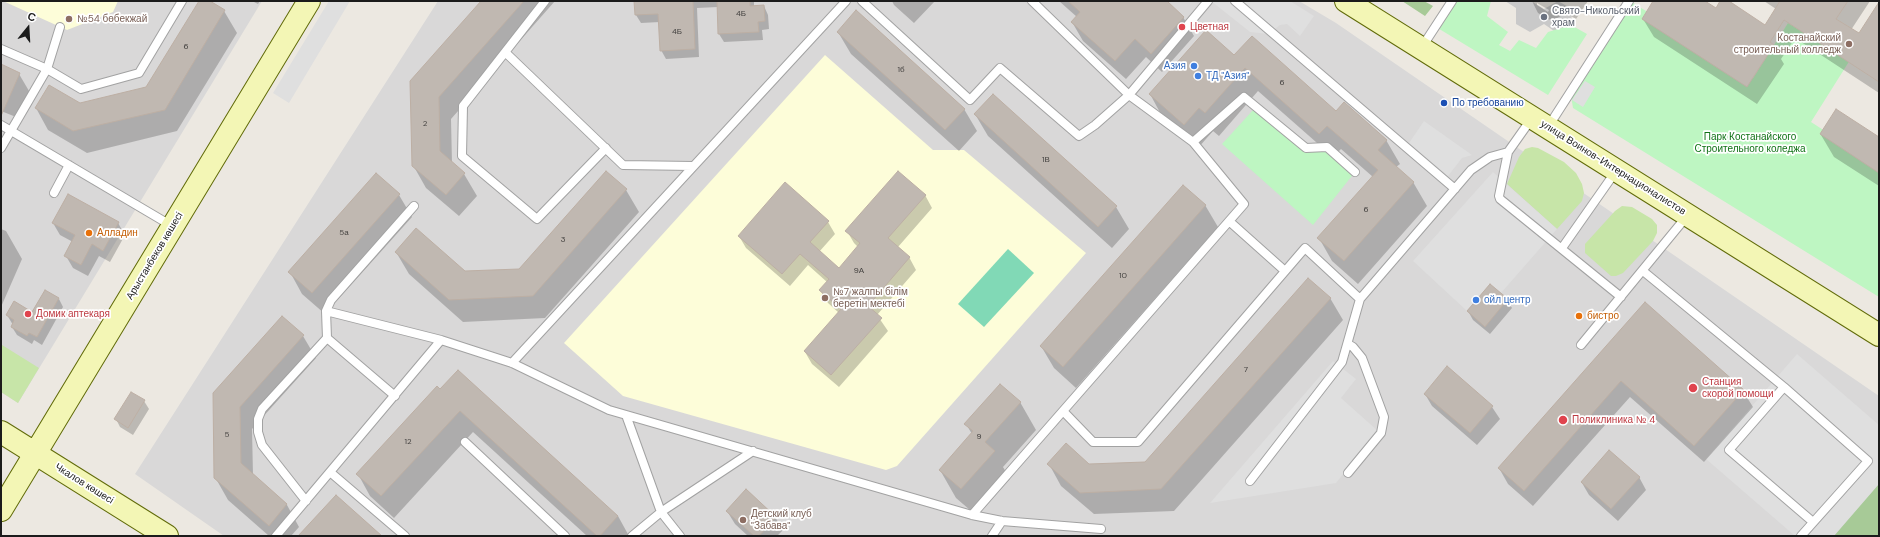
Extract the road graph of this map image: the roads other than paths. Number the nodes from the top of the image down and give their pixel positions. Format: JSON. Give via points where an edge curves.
{"nodes":[{"id":1,"x":182,"y":1,"type":"edge"},
{"id":2,"x":309,"y":1,"type":"edge"},
{"id":3,"x":545,"y":1,"type":"edge"},
{"id":4,"x":846,"y":1,"type":"edge"},
{"id":5,"x":862,"y":1,"type":"edge"},
{"id":6,"x":1032,"y":1,"type":"edge"},
{"id":7,"x":1208,"y":1,"type":"edge"},
{"id":8,"x":1236,"y":1,"type":"edge"},
{"id":9,"x":1346,"y":1,"type":"edge"},
{"id":10,"x":1452,"y":1,"type":"edge"},
{"id":11,"x":1629,"y":1,"type":"edge"},
{"id":12,"x":60,"y":27,"type":"dead end"},
{"id":13,"x":1422,"y":47,"type":"junction"},
{"id":14,"x":1,"y":49,"type":"edge"},
{"id":15,"x":506,"y":53,"type":"junction"},
{"id":16,"x":47,"y":69,"type":"junction"},
{"id":17,"x":1129,"y":95,"type":"junction"},
{"id":18,"x":1540,"y":123,"type":"junction"},
{"id":19,"x":1,"y":125,"type":"edge"},
{"id":20,"x":10,"y":130,"type":"junction"},
{"id":21,"x":1193,"y":142,"type":"junction"},
{"id":22,"x":1,"y":148,"type":"edge"},
{"id":23,"x":606,"y":148,"type":"junction"},
{"id":24,"x":1508,"y":152,"type":"junction"},
{"id":25,"x":69,"y":165,"type":"junction"},
{"id":26,"x":693,"y":166,"type":"junction"},
{"id":27,"x":1617,"y":171,"type":"junction"},
{"id":28,"x":1356,"y":172,"type":"dead end"},
{"id":29,"x":1455,"y":189,"type":"junction"},
{"id":30,"x":54,"y":193,"type":"dead end"},
{"id":31,"x":414,"y":206,"type":"dead end"},
{"id":32,"x":1688,"y":215,"type":"junction"},
{"id":33,"x":1229,"y":222,"type":"junction"},
{"id":34,"x":173,"y":226,"type":"junction"},
{"id":35,"x":1562,"y":248,"type":"junction"},
{"id":36,"x":1285,"y":271,"type":"junction"},
{"id":37,"x":1643,"y":271,"type":"junction"},
{"id":38,"x":1621,"y":297,"type":"junction"},
{"id":39,"x":1360,"y":299,"type":"junction"},
{"id":40,"x":326,"y":311,"type":"junction"},
{"id":41,"x":1879,"y":335,"type":"edge"},
{"id":42,"x":327,"y":338,"type":"junction"},
{"id":43,"x":442,"y":340,"type":"junction"},
{"id":44,"x":1348,"y":344,"type":"junction"},
{"id":45,"x":1581,"y":344,"type":"dead end"},
{"id":46,"x":512,"y":363,"type":"junction"},
{"id":47,"x":1784,"y":387,"type":"junction"},
{"id":48,"x":395,"y":396,"type":"junction"},
{"id":49,"x":1063,"y":411,"type":"junction"},
{"id":50,"x":626,"y":415,"type":"junction"},
{"id":51,"x":1,"y":432,"type":"edge"},
{"id":52,"x":465,"y":442,"type":"dead end"},
{"id":53,"x":753,"y":452,"type":"junction"},
{"id":54,"x":36,"y":453,"type":"junction"},
{"id":55,"x":330,"y":472,"type":"junction"},
{"id":56,"x":1348,"y":472,"type":"dead end"},
{"id":57,"x":1250,"y":481,"type":"dead end"},
{"id":58,"x":306,"y":501,"type":"junction"},
{"id":59,"x":1,"y":510,"type":"edge"},
{"id":60,"x":661,"y":512,"type":"junction"},
{"id":61,"x":972,"y":515,"type":"junction"},
{"id":62,"x":1002,"y":521,"type":"junction"},
{"id":63,"x":1813,"y":522,"type":"junction"},
{"id":64,"x":1101,"y":529,"type":"dead end"},
{"id":65,"x":167,"y":536,"type":"edge"},
{"id":66,"x":276,"y":536,"type":"edge"},
{"id":67,"x":405,"y":536,"type":"edge"},
{"id":68,"x":565,"y":536,"type":"edge"},
{"id":69,"x":632,"y":536,"type":"edge"},
{"id":70,"x":680,"y":536,"type":"edge"},
{"id":71,"x":992,"y":536,"type":"edge"},
{"id":72,"x":1801,"y":536,"type":"edge"}],
"edges":[{"from":1,"to":16,"type":"lane","via":[[139,73],[81,89]]},
{"from":2,"to":34,"type":"street","name":"Арыстанбеков көшесі"},
{"from":3,"to":15,"type":"lane"},
{"from":4,"to":26,"type":"lane"},
{"from":5,"to":17,"type":"lane","via":[[970,100],[1000,68],[1079,136]]},
{"from":6,"to":17,"type":"lane"},
{"from":7,"to":17,"type":"lane"},
{"from":8,"to":29,"type":"lane"},
{"from":9,"to":13,"type":"street","name":"улица Воинов-Интернационалистов"},
{"from":10,"to":13,"type":"lane"},
{"from":11,"to":18,"type":"lane"},
{"from":12,"to":16,"type":"lane"},
{"from":13,"to":18,"type":"street","name":"улица Воинов-Интернационалистов"},
{"from":14,"to":16,"type":"lane"},
{"from":15,"to":23,"type":"lane"},
{"from":15,"to":23,"type":"lane","via":[[463,106],[462,156],[537,219]]},
{"from":16,"to":20,"type":"lane"},
{"from":17,"to":21,"type":"lane"},
{"from":18,"to":24,"type":"lane"},
{"from":18,"to":27,"type":"street","name":"улица Воинов-Интернационалистов"},
{"from":19,"to":20,"type":"lane"},
{"from":20,"to":22,"type":"lane"},
{"from":20,"to":25,"type":"lane"},
{"from":21,"to":28,"type":"lane","via":[[1244,96],[1306,148],[1327,147]]},
{"from":21,"to":33,"type":"lane","via":[[1244,204]]},
{"from":23,"to":26,"type":"lane","via":[[623,165]]},
{"from":24,"to":29,"type":"lane","via":[[1490,157],[1471,170]]},
{"from":24,"to":35,"type":"lane","via":[[1500,199]]},
{"from":25,"to":30,"type":"lane"},
{"from":25,"to":34,"type":"lane"},
{"from":26,"to":46,"type":"lane"},
{"from":27,"to":32,"type":"street","name":"улица Воинов-Интернационалистов"},
{"from":27,"to":35,"type":"lane"},
{"from":29,"to":39,"type":"lane"},
{"from":31,"to":40,"type":"lane","via":[[331,300]]},
{"from":32,"to":37,"type":"lane"},
{"from":32,"to":41,"type":"street","name":"улица Воинов-Интернационалистов"},
{"from":33,"to":36,"type":"lane"},
{"from":33,"to":49,"type":"lane"},
{"from":34,"to":54,"type":"street","name":"Арыстанбеков көшесі"},
{"from":35,"to":38,"type":"lane"},
{"from":36,"to":39,"type":"lane","via":[[1305,248]]},
{"from":36,"to":49,"type":"lane","via":[[1138,442],[1093,442]]},
{"from":37,"to":38,"type":"lane"},
{"from":37,"to":47,"type":"lane"},
{"from":38,"to":45,"type":"lane"},
{"from":39,"to":44,"type":"lane"},
{"from":40,"to":42,"type":"lane"},
{"from":40,"to":43,"type":"lane"},
{"from":42,"to":48,"type":"lane"},
{"from":42,"to":58,"type":"lane","via":[[262,409],[258,419],[262,445]]},
{"from":43,"to":46,"type":"lane"},
{"from":43,"to":48,"type":"lane"},
{"from":44,"to":56,"type":"lane","via":[[1362,358],[1384,417],[1381,433]]},
{"from":44,"to":57,"type":"lane","via":[[1342,362]]},
{"from":46,"to":50,"type":"lane","via":[[609,410]]},
{"from":47,"to":63,"type":"lane","via":[[1868,461]]},
{"from":47,"to":63,"type":"lane","via":[[1729,450]]},
{"from":48,"to":55,"type":"lane"},
{"from":49,"to":61,"type":"lane"},
{"from":50,"to":53,"type":"lane"},
{"from":50,"to":60,"type":"lane"},
{"from":51,"to":54,"type":"street","name":"Чкалов көшесі"},
{"from":52,"to":68,"type":"lane"},
{"from":53,"to":60,"type":"lane"},
{"from":53,"to":61,"type":"lane"},
{"from":54,"to":59,"type":"street","name":"Арыстанбеков көшесі"},
{"from":54,"to":65,"type":"street","name":"Чкалов көшесі"},
{"from":55,"to":58,"type":"lane"},
{"from":55,"to":67,"type":"lane"},
{"from":58,"to":66,"type":"lane"},
{"from":60,"to":69,"type":"lane"},
{"from":60,"to":70,"type":"lane"},
{"from":61,"to":62,"type":"lane"},
{"from":62,"to":64,"type":"lane"},
{"from":62,"to":71,"type":"lane"},
{"from":63,"to":72,"type":"lane"}]}
